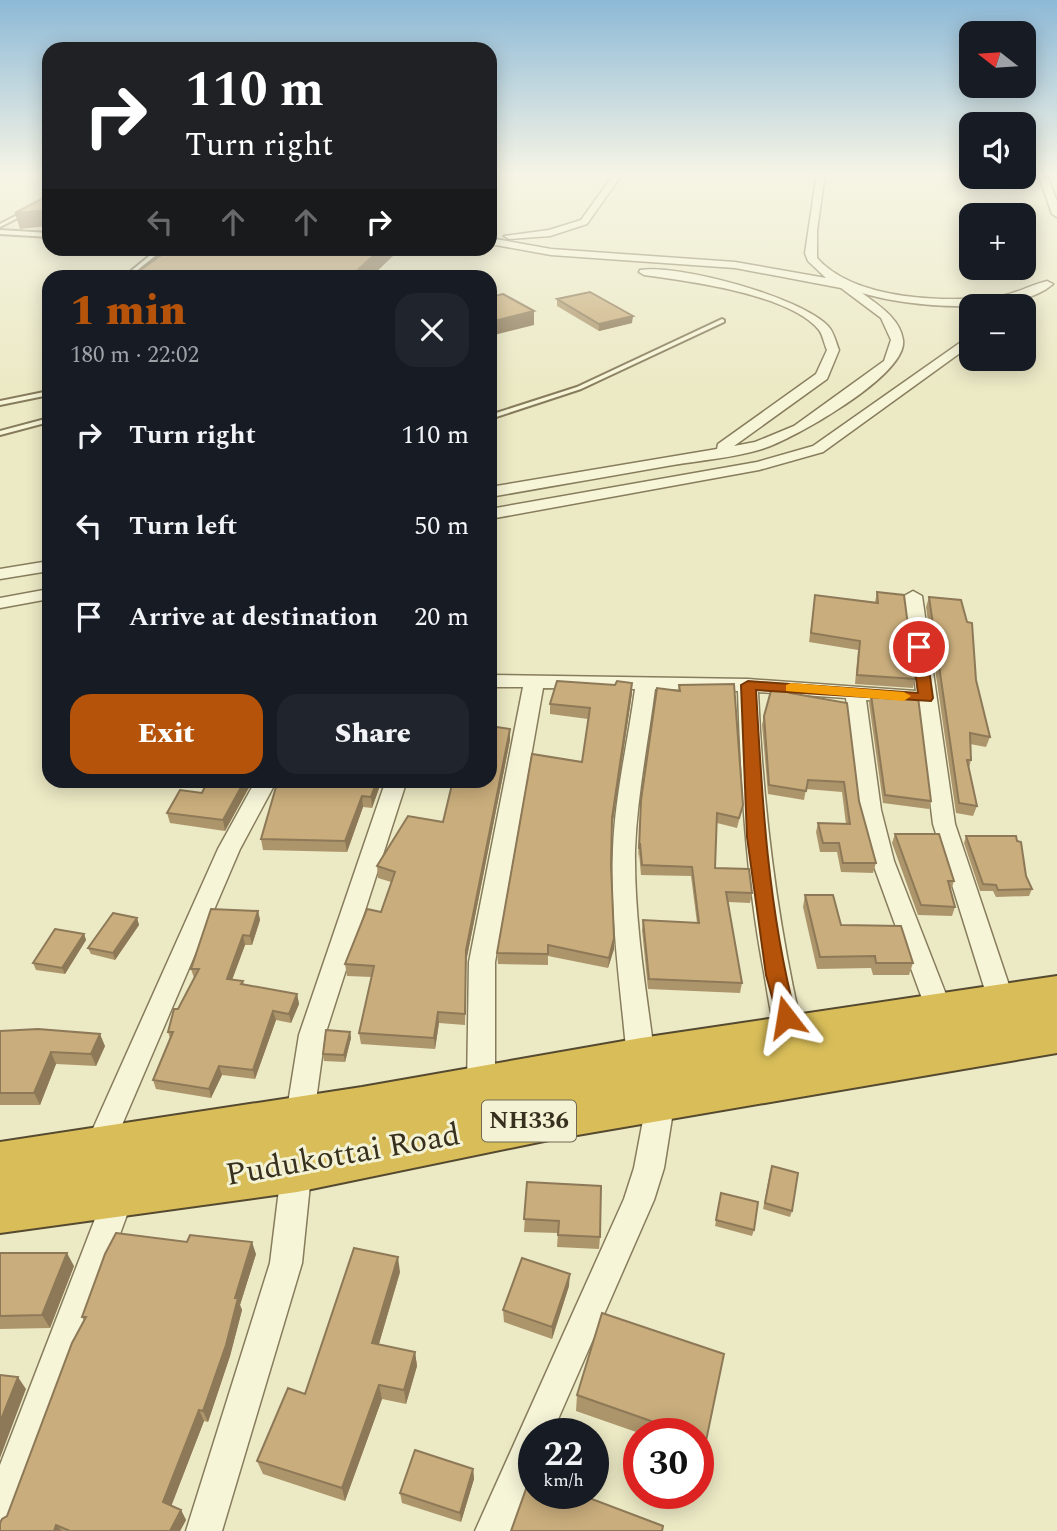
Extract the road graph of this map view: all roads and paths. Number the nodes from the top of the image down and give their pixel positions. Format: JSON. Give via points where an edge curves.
{"nodes":[{"id":1,"x":514,"y":244,"type":"edge"},
{"id":2,"x":811,"y":244,"type":"edge"},
{"id":3,"x":497,"y":251,"type":"edge"},
{"id":4,"x":153,"y":256,"type":"edge"},
{"id":5,"x":135,"y":270,"type":"edge"},
{"id":6,"x":1057,"y":274,"type":"edge"},
{"id":7,"x":1047,"y":284,"type":"junction"},
{"id":8,"x":844,"y":285,"type":"junction"},
{"id":9,"x":1033,"y":294,"type":"edge"},
{"id":10,"x":722,"y":321,"type":"dead end"},
{"id":11,"x":959,"y":348,"type":"edge"},
{"id":12,"x":42,"y":394,"type":"edge"},
{"id":13,"x":0,"y":403,"type":"edge"},
{"id":14,"x":497,"y":414,"type":"edge"},
{"id":15,"x":42,"y":422,"type":"edge"},
{"id":16,"x":0,"y":433,"type":"edge"},
{"id":17,"x":680,"y":460,"type":"junction"},
{"id":18,"x":497,"y":491,"type":"edge"},
{"id":19,"x":497,"y":513,"type":"edge"},
{"id":20,"x":42,"y":567,"type":"edge"},
{"id":21,"x":0,"y":574,"type":"edge"},
{"id":22,"x":42,"y":595,"type":"edge"},
{"id":23,"x":913,"y":596,"type":"dead end"},
{"id":24,"x":0,"y":603,"type":"edge"},
{"id":25,"x":497,"y":681,"type":"edge"},
{"id":26,"x":534,"y":682,"type":"junction"},
{"id":27,"x":646,"y":683,"type":"junction"},
{"id":28,"x":748,"y":685,"type":"junction"},
{"id":29,"x":855,"y":692,"type":"junction"},
{"id":30,"x":926,"y":698,"type":"junction"},
{"id":31,"x":263,"y":788,"type":"edge"},
{"id":32,"x":394,"y":788,"type":"edge"},
{"id":33,"x":1057,"y":995,"type":"edge"},
{"id":34,"x":1002,"y":1003,"type":"junction"},
{"id":35,"x":941,"y":1014,"type":"junction"},
{"id":36,"x":1057,"y":1033,"type":"edge"},
{"id":37,"x":791,"y":1038,"type":"junction"},
{"id":38,"x":651,"y":1079,"type":"junction"},
{"id":39,"x":481,"y":1088,"type":"junction"},
{"id":40,"x":298,"y":1142,"type":"junction"},
{"id":41,"x":0,"y":1167,"type":"edge"},
{"id":42,"x":109,"y":1170,"type":"junction"},
{"id":43,"x":0,"y":1207,"type":"edge"},
{"id":44,"x":541,"y":1418,"type":"edge"},
{"id":45,"x":518,"y":1471,"type":"edge"},
{"id":46,"x":0,"y":1512,"type":"edge"},
{"id":47,"x":204,"y":1531,"type":"edge"},
{"id":48,"x":492,"y":1531,"type":"edge"}],
"edges":[{"from":1,"to":8,"type":"street","via":[[551,252],[735,265]]},
{"from":2,"to":8,"type":"street","via":[[810,254],[817,266]]},
{"from":3,"to":17,"type":"street","via":[[527,259],[683,276],[744,289],[809,317],[830,339],[830,366],[822,376],[733,443]]},
{"from":4,"to":5,"type":"lane"},
{"from":6,"to":7,"type":"street"},
{"from":7,"to":8,"type":"street","via":[[1014,296],[962,301]]},
{"from":7,"to":9,"type":"street"},
{"from":8,"to":17,"type":"street","via":[[885,316],[893,328],[897,340],[889,363],[779,439]]},
{"from":10,"to":14,"type":"lane","via":[[579,388]]},
{"from":11,"to":19,"type":"street","via":[[835,438],[802,455]]},
{"from":12,"to":13,"type":"lane"},
{"from":15,"to":16,"type":"lane"},
{"from":17,"to":18,"type":"street"},
{"from":20,"to":21,"type":"street"},
{"from":22,"to":24,"type":"street"},
{"from":23,"to":30,"type":"street"},
{"from":25,"to":26,"type":"street"},
{"from":26,"to":27,"type":"street"},
{"from":26,"to":39,"type":"street","via":[[482,962]]},
{"from":27,"to":28,"type":"street"},
{"from":27,"to":38,"type":"street","via":[[628,788],[624,852],[626,918]]},
{"from":28,"to":29,"type":"street"},
{"from":28,"to":37,"type":"street","via":[[755,837],[775,975]]},
{"from":29,"to":30,"type":"street"},
{"from":29,"to":35,"type":"street","via":[[870,810],[883,861]]},
{"from":30,"to":34,"type":"street","via":[[944,824]]},
{"from":31,"to":42,"type":"street","via":[[229,849]]},
{"from":32,"to":40,"type":"street","via":[[312,1035]]},
{"from":33,"to":34,"type":"highway","name":"Pudukottai Road","number":"NH336"},
{"from":34,"to":35,"type":"highway","name":"Pudukottai Road","number":"NH336"},
{"from":35,"to":37,"type":"highway","name":"Pudukottai Road","number":"NH336"},
{"from":36,"to":38,"type":"highway","name":"Pudukottai Road","number":"NH336"},
{"from":37,"to":38,"type":"highway","name":"Pudukottai Road","number":"NH336"},
{"from":38,"to":39,"type":"highway","name":"Pudukottai Road","number":"NH336"},
{"from":38,"to":40,"type":"highway","name":"Pudukottai Road","number":"NH336"},
{"from":38,"to":44,"type":"street","via":[[649,1168],[639,1200]]},
{"from":39,"to":40,"type":"highway","name":"Pudukottai Road","number":"NH336"},
{"from":40,"to":42,"type":"highway","name":"Pudukottai Road","number":"NH336"},
{"from":40,"to":47,"type":"street","via":[[286,1263]]},
{"from":41,"to":42,"type":"highway","name":"Pudukottai Road","number":"NH336"},
{"from":42,"to":43,"type":"highway","name":"Pudukottai Road","number":"NH336"},
{"from":42,"to":46,"type":"street"},
{"from":45,"to":48,"type":"street"}]}
